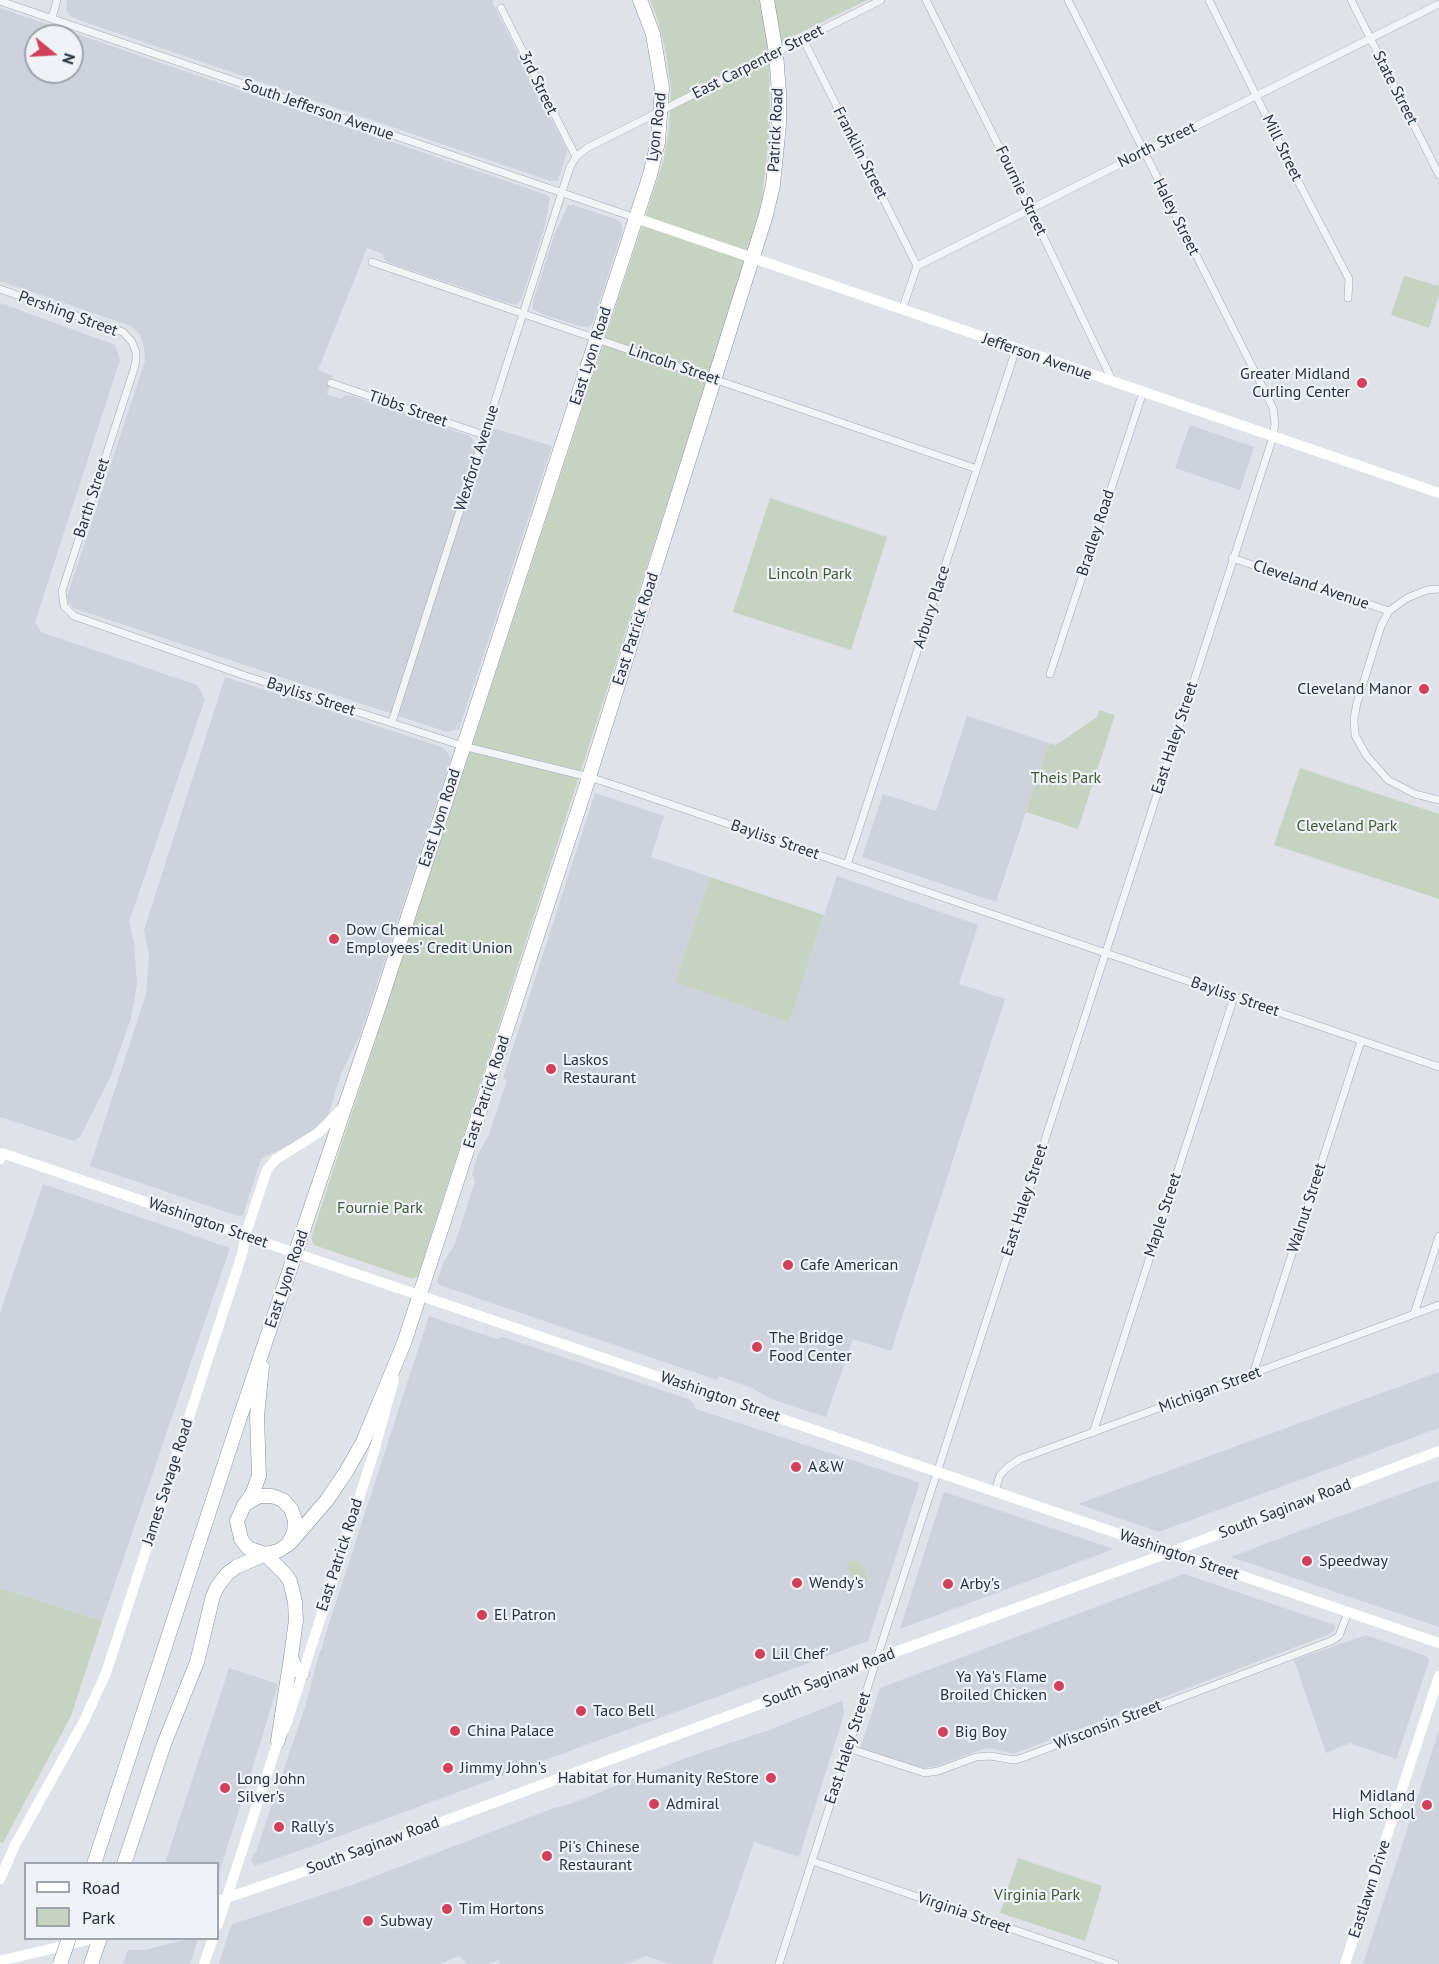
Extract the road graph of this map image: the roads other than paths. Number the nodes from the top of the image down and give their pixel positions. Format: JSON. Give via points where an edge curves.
{"nodes":[{"id":1,"x":57,"y":0,"type":"edge"},
{"id":2,"x":640,"y":0,"type":"edge"},
{"id":3,"x":766,"y":0,"type":"edge"},
{"id":4,"x":881,"y":0,"type":"edge"},
{"id":5,"x":926,"y":0,"type":"edge"},
{"id":6,"x":1068,"y":0,"type":"edge"},
{"id":7,"x":1209,"y":0,"type":"edge"},
{"id":8,"x":1351,"y":0,"type":"edge"},
{"id":9,"x":0,"y":1,"type":"edge"},
{"id":10,"x":1439,"y":4,"type":"edge"},
{"id":11,"x":501,"y":8,"type":"dead end"},
{"id":12,"x":52,"y":18,"type":"junction"},
{"id":13,"x":803,"y":39,"type":"junction"},
{"id":14,"x":1370,"y":39,"type":"junction"},
{"id":15,"x":776,"y":53,"type":"junction"},
{"id":16,"x":1256,"y":96,"type":"junction"},
{"id":17,"x":662,"y":110,"type":"junction"},
{"id":18,"x":1143,"y":152,"type":"junction"},
{"id":19,"x":576,"y":157,"type":"junction"},
{"id":20,"x":1439,"y":175,"type":"edge"},
{"id":21,"x":562,"y":193,"type":"junction"},
{"id":22,"x":1030,"y":209,"type":"junction"},
{"id":23,"x":636,"y":218,"type":"junction"},
{"id":24,"x":754,"y":258,"type":"junction"},
{"id":25,"x":372,"y":262,"type":"dead end"},
{"id":26,"x":917,"y":266,"type":"junction"},
{"id":27,"x":0,"y":290,"type":"edge"},
{"id":28,"x":1348,"y":298,"type":"dead end"},
{"id":29,"x":902,"y":310,"type":"junction"},
{"id":30,"x":524,"y":314,"type":"junction"},
{"id":31,"x":597,"y":339,"type":"junction"},
{"id":32,"x":132,"y":342,"type":"joint"},
{"id":33,"x":1016,"y":349,"type":"junction"},
{"id":34,"x":715,"y":379,"type":"junction"},
{"id":35,"x":1113,"y":382,"type":"junction"},
{"id":36,"x":331,"y":383,"type":"dead end"},
{"id":37,"x":1143,"y":392,"type":"junction"},
{"id":38,"x":484,"y":435,"type":"junction"},
{"id":39,"x":1273,"y":437,"type":"junction"},
{"id":40,"x":977,"y":469,"type":"junction"},
{"id":41,"x":1439,"y":493,"type":"edge"},
{"id":42,"x":1232,"y":558,"type":"junction"},
{"id":43,"x":1439,"y":589,"type":"edge"},
{"id":44,"x":1389,"y":611,"type":"junction"},
{"id":45,"x":107,"y":628,"type":"joint"},
{"id":46,"x":1050,"y":674,"type":"dead end"},
{"id":47,"x":392,"y":722,"type":"junction"},
{"id":48,"x":463,"y":746,"type":"junction"},
{"id":49,"x":589,"y":777,"type":"junction"},
{"id":50,"x":1439,"y":800,"type":"edge"},
{"id":51,"x":847,"y":865,"type":"junction"},
{"id":52,"x":1105,"y":953,"type":"junction"},
{"id":53,"x":1234,"y":997,"type":"junction"},
{"id":54,"x":1361,"y":1041,"type":"junction"},
{"id":55,"x":1439,"y":1067,"type":"edge"},
{"id":56,"x":346,"y":1104,"type":"junction"},
{"id":57,"x":1,"y":1154,"type":"edge"},
{"id":58,"x":245,"y":1236,"type":"junction"},
{"id":59,"x":1439,"y":1236,"type":"edge"},
{"id":60,"x":295,"y":1253,"type":"junction"},
{"id":61,"x":420,"y":1296,"type":"junction"},
{"id":62,"x":1439,"y":1305,"type":"edge"},
{"id":63,"x":1414,"y":1314,"type":"junction"},
{"id":64,"x":405,"y":1343,"type":"junction"},
{"id":65,"x":263,"y":1350,"type":"junction"},
{"id":66,"x":1253,"y":1374,"type":"junction"},
{"id":67,"x":1093,"y":1433,"type":"junction"},
{"id":68,"x":1439,"y":1451,"type":"edge"},
{"id":69,"x":938,"y":1472,"type":"junction"},
{"id":70,"x":995,"y":1491,"type":"junction"},
{"id":71,"x":244,"y":1505,"type":"junction"},
{"id":72,"x":284,"y":1548,"type":"junction"},
{"id":73,"x":1171,"y":1552,"type":"junction"},
{"id":74,"x":265,"y":1554,"type":"junction"},
{"id":75,"x":1348,"y":1612,"type":"junction"},
{"id":76,"x":1439,"y":1643,"type":"edge"},
{"id":77,"x":291,"y":1657,"type":"junction"},
{"id":78,"x":876,"y":1659,"type":"junction"},
{"id":79,"x":302,"y":1674,"type":"junction"},
{"id":80,"x":1439,"y":1676,"type":"edge"},
{"id":81,"x":278,"y":1741,"type":"junction"},
{"id":82,"x":848,"y":1748,"type":"junction"},
{"id":83,"x":812,"y":1861,"type":"junction"},
{"id":84,"x":94,"y":1862,"type":"edge"},
{"id":85,"x":124,"y":1862,"type":"edge"},
{"id":86,"x":0,"y":1879,"type":"edge"},
{"id":87,"x":222,"y":1900,"type":"edge"},
{"id":88,"x":219,"y":1918,"type":"edge"},
{"id":89,"x":68,"y":1940,"type":"edge"},
{"id":90,"x":89,"y":1940,"type":"edge"},
{"id":91,"x":97,"y":1940,"type":"edge"},
{"id":92,"x":212,"y":1940,"type":"edge"},
{"id":93,"x":0,"y":1961,"type":"edge"},
{"id":94,"x":60,"y":1964,"type":"edge"},
{"id":95,"x":91,"y":1964,"type":"edge"},
{"id":96,"x":204,"y":1964,"type":"edge"},
{"id":97,"x":779,"y":1964,"type":"edge"},
{"id":98,"x":1115,"y":1964,"type":"edge"},
{"id":99,"x":1345,"y":1964,"type":"edge"}],
"edges":[{"from":1,"to":12,"type":"street"},
{"from":2,"to":17,"type":"highway","name":"Lyon Road","via":[[659,61]]},
{"from":3,"to":15,"type":"highway","name":"Patrick Road"},
{"from":4,"to":13,"type":"street","name":"East Carpenter Street"},
{"from":5,"to":22,"type":"street","name":"Fournie Street"},
{"from":6,"to":18,"type":"street","name":"Haley Street"},
{"from":7,"to":16,"type":"street","name":"Mill Street"},
{"from":8,"to":14,"type":"street","name":"State Street"},
{"from":9,"to":12,"type":"street","name":"South Jefferson Avenue"},
{"from":10,"to":14,"type":"street","name":"North Street"},
{"from":11,"to":19,"type":"street","name":"3rd Street"},
{"from":12,"to":21,"type":"street","name":"South Jefferson Avenue"},
{"from":13,"to":15,"type":"street","name":"East Carpenter Street"},
{"from":13,"to":26,"type":"street","name":"Franklin Street"},
{"from":14,"to":16,"type":"street","name":"North Street"},
{"from":14,"to":20,"type":"street","name":"State Street"},
{"from":15,"to":17,"type":"street","name":"East Carpenter Street"},
{"from":15,"to":24,"type":"highway","name":"Patrick Road","via":[[777,154]]},
{"from":16,"to":18,"type":"street","name":"North Street"},
{"from":16,"to":28,"type":"street","name":"Mill Street","via":[[1349,279]]},
{"from":17,"to":19,"type":"street","name":"East Carpenter Street"},
{"from":17,"to":23,"type":"highway","name":"Lyon Road","via":[[658,142]]},
{"from":18,"to":22,"type":"street","name":"North Street"},
{"from":18,"to":39,"type":"street","name":"Haley Street","via":[[1273,408]]},
{"from":19,"to":21,"type":"street"},
{"from":21,"to":23,"type":"street","name":"South Jefferson Avenue"},
{"from":21,"to":30,"type":"street","name":"Wexford Avenue"},
{"from":22,"to":26,"type":"street","name":"North Street"},
{"from":22,"to":35,"type":"street","name":"Fournie Street"},
{"from":23,"to":24,"type":"street","name":"Jefferson Avenue"},
{"from":23,"to":31,"type":"highway","name":"East Lyon Road"},
{"from":24,"to":29,"type":"street","name":"Jefferson Avenue"},
{"from":24,"to":34,"type":"highway","name":"East Patrick Road"},
{"from":25,"to":30,"type":"street","name":"Lincoln Street"},
{"from":26,"to":29,"type":"street"},
{"from":27,"to":32,"type":"street","name":"Pershing Street","via":[[116,329]]},
{"from":29,"to":33,"type":"street","name":"Jefferson Avenue"},
{"from":30,"to":31,"type":"street","name":"Lincoln Street"},
{"from":30,"to":38,"type":"street","name":"Wexford Avenue"},
{"from":31,"to":34,"type":"street","name":"Lincoln Street"},
{"from":31,"to":48,"type":"highway","name":"East Lyon Road"},
{"from":32,"to":45,"type":"street","name":"Barth Street","via":[[134,369],[62,591],[63,606],[68,612]]},
{"from":33,"to":35,"type":"street","name":"Jefferson Avenue"},
{"from":33,"to":40,"type":"street","name":"Arbury Place"},
{"from":34,"to":40,"type":"street","name":"Lincoln Street"},
{"from":34,"to":49,"type":"highway","name":"East Patrick Road"},
{"from":35,"to":37,"type":"street","name":"Jefferson Avenue"},
{"from":36,"to":38,"type":"street","name":"Tibbs Street"},
{"from":37,"to":39,"type":"street","name":"Jefferson Avenue"},
{"from":37,"to":46,"type":"street","name":"Bradley Road"},
{"from":38,"to":47,"type":"street","name":"Wexford Avenue"},
{"from":39,"to":41,"type":"street","name":"Jefferson Avenue"},
{"from":39,"to":42,"type":"street","name":"East Haley Street"},
{"from":40,"to":51,"type":"street","name":"Arbury Place"},
{"from":42,"to":44,"type":"street","name":"Cleveland Avenue"},
{"from":42,"to":52,"type":"street","name":"East Haley Street"},
{"from":43,"to":44,"type":"street","via":[[1407,597]]},
{"from":44,"to":50,"type":"street","via":[[1357,703],[1355,735],[1388,780],[1415,794]]},
{"from":45,"to":47,"type":"street","name":"Bayliss Street"},
{"from":47,"to":48,"type":"street","name":"Bayliss Street"},
{"from":48,"to":49,"type":"street","name":"Bayliss Street"},
{"from":48,"to":56,"type":"highway","name":"East Lyon Road"},
{"from":49,"to":51,"type":"street","name":"Bayliss Street"},
{"from":49,"to":61,"type":"highway","name":"East Patrick Road"},
{"from":51,"to":52,"type":"street","name":"Bayliss Street"},
{"from":52,"to":53,"type":"street","name":"Bayliss Street"},
{"from":52,"to":69,"type":"street","name":"East Haley Street"},
{"from":53,"to":54,"type":"street","name":"Bayliss Street"},
{"from":53,"to":67,"type":"street","name":"Maple Street"},
{"from":54,"to":55,"type":"street","name":"Bayliss Street"},
{"from":54,"to":66,"type":"street","name":"Walnut Street"},
{"from":56,"to":58,"type":"street","name":"James Savage Road","via":[[318,1133],[275,1160],[267,1170]]},
{"from":56,"to":60,"type":"highway","name":"East Lyon Road"},
{"from":57,"to":58,"type":"street","name":"Washington Street"},
{"from":58,"to":60,"type":"street","name":"Washington Street"},
{"from":58,"to":86,"type":"street","name":"James Savage Road","via":[[240,1263],[106,1673]]},
{"from":59,"to":63,"type":"street"},
{"from":60,"to":61,"type":"street","name":"Washington Street"},
{"from":60,"to":65,"type":"highway","name":"East Lyon Road"},
{"from":61,"to":64,"type":"highway","name":"East Patrick Road"},
{"from":61,"to":69,"type":"street","name":"Washington Street"},
{"from":62,"to":63,"type":"street","name":"Michigan Street"},
{"from":63,"to":66,"type":"street","name":"Michigan Street"},
{"from":64,"to":72,"type":"highway","via":[[346,1473],[317,1513]]},
{"from":64,"to":79,"type":"street","name":"East Patrick Road"},
{"from":65,"to":71,"type":"highway","via":[[257,1416],[259,1476]]},
{"from":65,"to":84,"type":"highway","name":"East Lyon Road"},
{"from":66,"to":67,"type":"street","name":"Michigan Street"},
{"from":67,"to":70,"type":"street","name":"Michigan Street","via":[[1020,1459],[1000,1475]]},
{"from":68,"to":73,"type":"street","name":"South Saginaw Road"},
{"from":69,"to":70,"type":"street","name":"Washington Street"},
{"from":69,"to":78,"type":"street","name":"East Haley Street"},
{"from":70,"to":73,"type":"street","name":"Washington Street"},
{"from":71,"to":72,"type":"highway","via":[[266,1495],[287,1504],[295,1527]]},
{"from":71,"to":74,"type":"highway","via":[[237,1521],[240,1539],[248,1548]]},
{"from":72,"to":74,"type":"highway"},
{"from":73,"to":75,"type":"street","name":"Washington Street"},
{"from":73,"to":78,"type":"street","name":"South Saginaw Road"},
{"from":74,"to":77,"type":"highway","via":[[288,1578],[293,1593],[296,1614]]},
{"from":74,"to":85,"type":"highway","via":[[236,1567],[217,1587],[197,1662],[160,1755]]},
{"from":75,"to":76,"type":"street","name":"Washington Street"},
{"from":75,"to":82,"type":"street","name":"Wisconsin Street","via":[[1339,1636],[1331,1641],[1022,1758],[976,1757],[925,1773]]},
{"from":77,"to":79,"type":"highway"},
{"from":77,"to":81,"type":"highway"},
{"from":78,"to":82,"type":"street","name":"East Haley Street"},
{"from":78,"to":87,"type":"street","name":"South Saginaw Road"},
{"from":79,"to":81,"type":"street","name":"East Patrick Road"},
{"from":80,"to":99,"type":"street","name":"Eastlawn Drive"},
{"from":81,"to":87,"type":"street","name":"East Patrick Road"},
{"from":82,"to":83,"type":"street","name":"East Haley Street"},
{"from":83,"to":97,"type":"street","name":"East Haley Street"},
{"from":83,"to":98,"type":"street","name":"Virginia Street"},
{"from":87,"to":88,"type":"street","name":"East Patrick Road"},
{"from":89,"to":94,"type":"highway","bridge":true},
{"from":90,"to":93,"type":"street"},
{"from":91,"to":95,"type":"highway"},
{"from":92,"to":96,"type":"street"}]}
